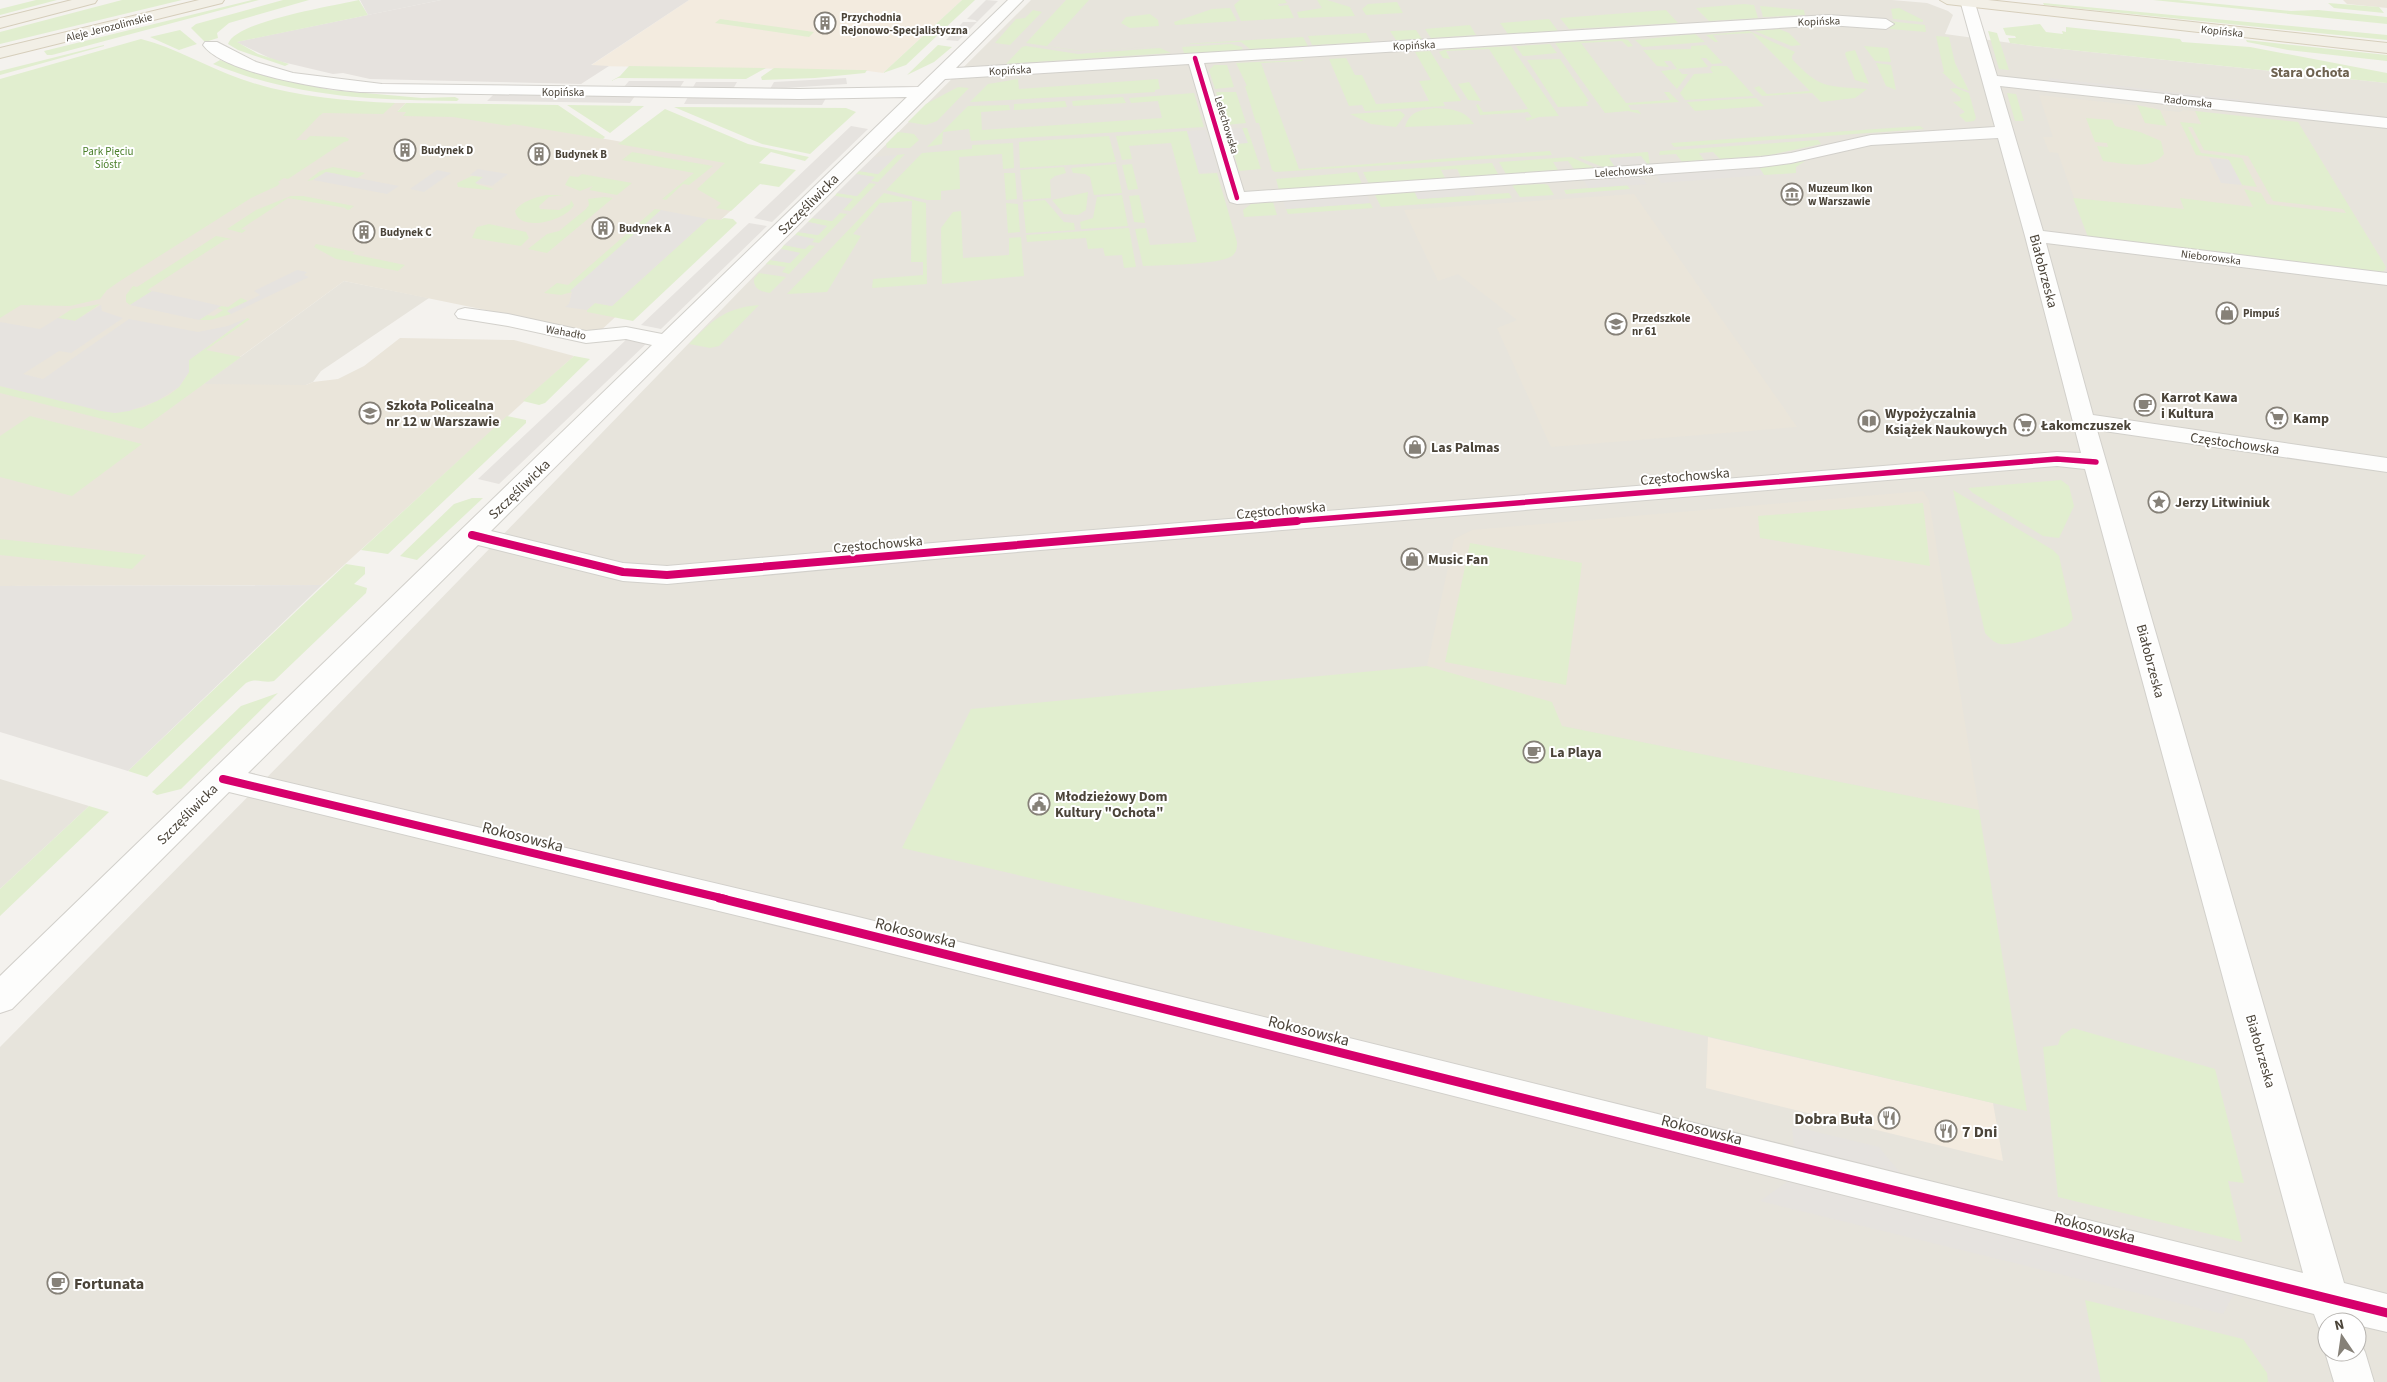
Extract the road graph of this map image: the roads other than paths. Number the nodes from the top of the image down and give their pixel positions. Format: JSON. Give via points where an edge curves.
{"nodes":[{"id":1,"x":90,"y":0,"type":"edge"},
{"id":2,"x":217,"y":0,"type":"edge"},
{"id":3,"x":1016,"y":0,"type":"edge"},
{"id":4,"x":1947,"y":0,"type":"edge"},
{"id":5,"x":1967,"y":1,"type":"edge"},
{"id":6,"x":0,"y":23,"type":"edge"},
{"id":7,"x":1886,"y":24,"type":"dead end"},
{"id":8,"x":211,"y":44,"type":"dead end"},
{"id":9,"x":2387,"y":48,"type":"edge"},
{"id":10,"x":0,"y":53,"type":"edge"},
{"id":11,"x":1196,"y":58,"type":"junction"},
{"id":12,"x":942,"y":74,"type":"junction"},
{"id":13,"x":1990,"y":80,"type":"junction"},
{"id":14,"x":923,"y":92,"type":"junction"},
{"id":15,"x":2387,"y":123,"type":"edge"},
{"id":16,"x":2004,"y":132,"type":"junction"},
{"id":17,"x":2035,"y":236,"type":"junction"},
{"id":18,"x":2387,"y":279,"type":"edge"},
{"id":19,"x":465,"y":314,"type":"dead end"},
{"id":20,"x":668,"y":342,"type":"junction"},
{"id":21,"x":2083,"y":421,"type":"junction"},
{"id":22,"x":2096,"y":462,"type":"junction"},
{"id":23,"x":2387,"y":465,"type":"edge"},
{"id":24,"x":472,"y":535,"type":"junction"},
{"id":25,"x":223,"y":779,"type":"junction"},
{"id":26,"x":0,"y":998,"type":"edge"},
{"id":27,"x":2333,"y":1311,"type":"edge"},
{"id":28,"x":2387,"y":1313,"type":"edge"},
{"id":29,"x":2348,"y":1362,"type":"edge"},
{"id":30,"x":2354,"y":1382,"type":"edge"}],
"edges":[{"from":1,"to":6,"type":"main road"},
{"from":2,"to":10,"type":"main road","name":"Aleje Jerozolimskie"},
{"from":3,"to":12,"type":"street","name":"Szczęśliwicka"},
{"from":4,"to":5,"type":"main road","name":"Kopińska"},
{"from":5,"to":9,"type":"main road","name":"Kopińska"},
{"from":5,"to":13,"type":"street","name":"Białobrzeska"},
{"from":7,"to":11,"type":"street","name":"Kopińska","via":[[1828,20]]},
{"from":8,"to":14,"type":"street","name":"Kopińska","via":[[239,60],[277,73],[326,83],[382,89],[799,94]]},
{"from":11,"to":12,"type":"street","name":"Kopińska"},
{"from":11,"to":16,"type":"street","name":"Lelechowska","via":[[1237,198],[1761,162],[1871,140]]},
{"from":12,"to":14,"type":"street","name":"Szczęśliwicka"},
{"from":13,"to":15,"type":"street","name":"Radomska"},
{"from":13,"to":16,"type":"street","name":"Białobrzeska"},
{"from":14,"to":20,"type":"street","name":"Szczęśliwicka"},
{"from":16,"to":17,"type":"street","name":"Białobrzeska"},
{"from":17,"to":18,"type":"street","name":"Nieborowska"},
{"from":17,"to":21,"type":"street","name":"Białobrzeska"},
{"from":19,"to":20,"type":"street","name":"Wahadło","via":[[586,337],[626,333]]},
{"from":20,"to":24,"type":"street","name":"Szczęśliwicka"},
{"from":21,"to":22,"type":"street","name":"Białobrzeska"},
{"from":21,"to":23,"type":"street","name":"Częstochowska"},
{"from":22,"to":24,"type":"street","name":"Częstochowska","via":[[2057,459],[667,575],[623,572]]},
{"from":22,"to":27,"type":"street","name":"Białobrzeska"},
{"from":24,"to":25,"type":"street","name":"Szczęśliwicka"},
{"from":25,"to":26,"type":"street","name":"Szczęśliwicka"},
{"from":25,"to":27,"type":"street","name":"Rokosowska","via":[[869,934]]},
{"from":27,"to":28,"type":"street","name":"Rokosowska"},
{"from":29,"to":30,"type":"street"}]}
